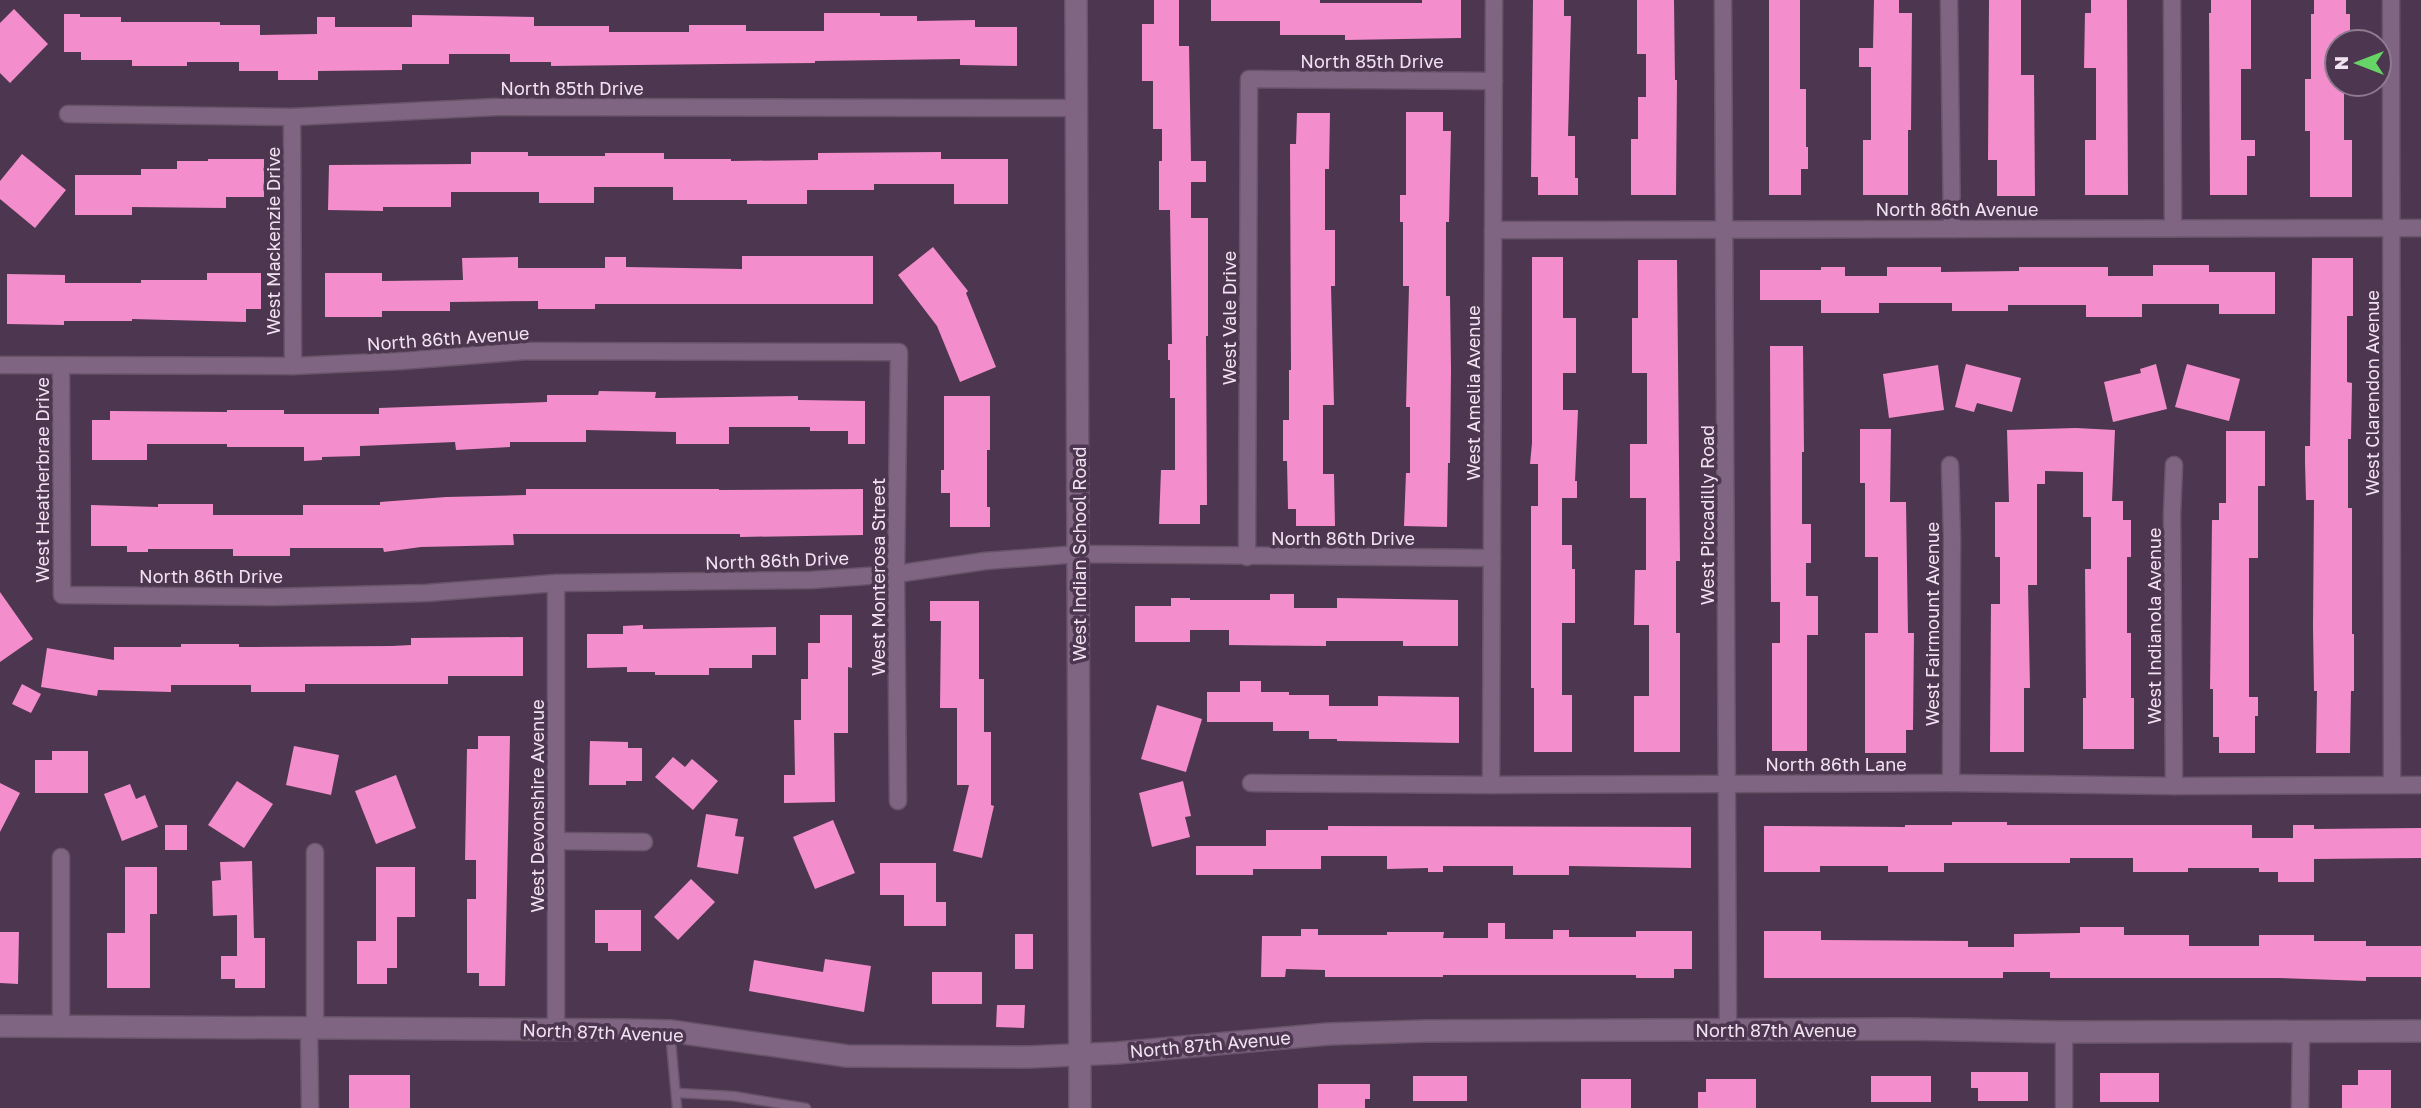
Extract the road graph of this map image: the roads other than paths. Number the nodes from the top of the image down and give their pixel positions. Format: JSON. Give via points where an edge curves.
{"nodes":[{"id":1,"x":1076,"y":0,"type":"edge"},
{"id":2,"x":1494,"y":0,"type":"edge"},
{"id":3,"x":1723,"y":0,"type":"edge"},
{"id":4,"x":1949,"y":0,"type":"edge"},
{"id":5,"x":2172,"y":0,"type":"edge"},
{"id":6,"x":2390,"y":0,"type":"edge"},
{"id":7,"x":1249,"y":79,"type":"joint"},
{"id":8,"x":1494,"y":81,"type":"junction"},
{"id":9,"x":1077,"y":108,"type":"junction"},
{"id":10,"x":68,"y":114,"type":"dead end"},
{"id":11,"x":292,"y":117,"type":"junction"},
{"id":12,"x":2173,"y":228,"type":"junction"},
{"id":13,"x":2391,"y":228,"type":"junction"},
{"id":14,"x":2421,"y":228,"type":"edge"},
{"id":15,"x":1725,"y":229,"type":"junction"},
{"id":16,"x":1952,"y":229,"type":"junction"},
{"id":17,"x":1493,"y":230,"type":"junction"},
{"id":18,"x":899,"y":352,"type":"joint"},
{"id":19,"x":0,"y":365,"type":"edge"},
{"id":20,"x":61,"y":366,"type":"junction"},
{"id":21,"x":293,"y":366,"type":"junction"},
{"id":22,"x":1950,"y":465,"type":"dead end"},
{"id":23,"x":2174,"y":465,"type":"dead end"},
{"id":24,"x":1079,"y":554,"type":"junction"},
{"id":25,"x":1247,"y":557,"type":"junction"},
{"id":26,"x":1492,"y":558,"type":"junction"},
{"id":27,"x":896,"y":574,"type":"junction"},
{"id":28,"x":556,"y":583,"type":"junction"},
{"id":29,"x":62,"y":595,"type":"joint"},
{"id":30,"x":1251,"y":783,"type":"dead end"},
{"id":31,"x":1727,"y":783,"type":"junction"},
{"id":32,"x":1951,"y":783,"type":"junction"},
{"id":33,"x":1491,"y":785,"type":"junction"},
{"id":34,"x":2392,"y":785,"type":"junction"},
{"id":35,"x":2421,"y":785,"type":"edge"},
{"id":36,"x":2174,"y":786,"type":"junction"},
{"id":37,"x":898,"y":801,"type":"dead end"},
{"id":38,"x":556,"y":841,"type":"junction"},
{"id":39,"x":645,"y":842,"type":"dead end"},
{"id":40,"x":315,"y":852,"type":"dead end"},
{"id":41,"x":61,"y":857,"type":"dead end"},
{"id":42,"x":0,"y":1026,"type":"edge"},
{"id":43,"x":61,"y":1027,"type":"junction"},
{"id":44,"x":312,"y":1028,"type":"junction"},
{"id":45,"x":556,"y":1030,"type":"junction"},
{"id":46,"x":1728,"y":1030,"type":"junction"},
{"id":47,"x":670,"y":1031,"type":"junction"},
{"id":48,"x":2301,"y":1031,"type":"junction"},
{"id":49,"x":2421,"y":1031,"type":"edge"},
{"id":50,"x":2064,"y":1032,"type":"junction"},
{"id":51,"x":1079,"y":1055,"type":"junction"},
{"id":52,"x":677,"y":1093,"type":"junction"},
{"id":53,"x":310,"y":1108,"type":"edge"},
{"id":54,"x":677,"y":1108,"type":"edge"},
{"id":55,"x":806,"y":1108,"type":"edge"},
{"id":56,"x":1080,"y":1108,"type":"edge"},
{"id":57,"x":2064,"y":1108,"type":"edge"},
{"id":58,"x":2300,"y":1108,"type":"edge"}],
"edges":[{"from":1,"to":9,"type":"street","name":"West Indian School Road"},
{"from":2,"to":8,"type":"street","name":"West Amelia Avenue"},
{"from":3,"to":15,"type":"street","name":"West Piccadilly Road"},
{"from":4,"to":16,"type":"street"},
{"from":5,"to":12,"type":"street"},
{"from":6,"to":13,"type":"street","name":"West Clarendon Avenue"},
{"from":7,"to":8,"type":"street","name":"North 85th Drive"},
{"from":7,"to":25,"type":"street","name":"West Vale Drive"},
{"from":8,"to":17,"type":"street","name":"West Amelia Avenue"},
{"from":9,"to":11,"type":"street","name":"North 85th Drive","via":[[496,107]]},
{"from":9,"to":24,"type":"street","name":"West Indian School Road"},
{"from":10,"to":11,"type":"street","name":"North 85th Drive"},
{"from":11,"to":21,"type":"street","name":"West Mackenzie Drive"},
{"from":12,"to":13,"type":"street","name":"North 86th Avenue"},
{"from":12,"to":16,"type":"street","name":"North 86th Avenue"},
{"from":13,"to":14,"type":"street","name":"North 86th Avenue"},
{"from":13,"to":34,"type":"street","name":"West Clarendon Avenue"},
{"from":15,"to":16,"type":"street","name":"North 86th Avenue"},
{"from":15,"to":17,"type":"street","name":"North 86th Avenue"},
{"from":15,"to":31,"type":"street","name":"West Piccadilly Road"},
{"from":17,"to":26,"type":"street","name":"West Amelia Avenue"},
{"from":18,"to":21,"type":"street","name":"North 86th Avenue","via":[[527,351]]},
{"from":18,"to":27,"type":"street","name":"West Monterosa Street"},
{"from":19,"to":20,"type":"street","name":"North 86th Avenue"},
{"from":20,"to":21,"type":"street","name":"North 86th Avenue"},
{"from":20,"to":29,"type":"street","name":"West Heatherbrae Drive"},
{"from":22,"to":32,"type":"street","name":"West Fairmount Avenue"},
{"from":23,"to":36,"type":"street","name":"West Indianola Avenue"},
{"from":24,"to":25,"type":"street","name":"North 86th Drive"},
{"from":24,"to":27,"type":"street","name":"North 86th Drive"},
{"from":24,"to":51,"type":"street","name":"West Indian School Road"},
{"from":25,"to":26,"type":"street","name":"North 86th Drive"},
{"from":26,"to":33,"type":"street","name":"West Amelia Avenue"},
{"from":27,"to":28,"type":"street","name":"North 86th Drive","via":[[811,580]]},
{"from":27,"to":37,"type":"street","name":"West Monterosa Street"},
{"from":28,"to":29,"type":"street","name":"North 86th Drive","via":[[272,597]]},
{"from":28,"to":38,"type":"street","name":"West Devonshire Avenue"},
{"from":30,"to":33,"type":"street","name":"North 86th Lane"},
{"from":31,"to":32,"type":"street","name":"North 86th Lane"},
{"from":31,"to":33,"type":"street","name":"North 86th Lane"},
{"from":31,"to":46,"type":"street","name":"West Piccadilly Road"},
{"from":32,"to":36,"type":"street","name":"North 86th Lane"},
{"from":34,"to":35,"type":"street","name":"North 86th Lane"},
{"from":34,"to":36,"type":"street","name":"North 86th Lane"},
{"from":38,"to":39,"type":"street"},
{"from":38,"to":45,"type":"street","name":"West Devonshire Avenue"},
{"from":40,"to":44,"type":"street"},
{"from":41,"to":43,"type":"street"},
{"from":42,"to":43,"type":"street","name":"North 87th Avenue"},
{"from":43,"to":44,"type":"street","name":"North 87th Avenue"},
{"from":44,"to":45,"type":"street","name":"North 87th Avenue"},
{"from":44,"to":53,"type":"street"},
{"from":45,"to":47,"type":"street","name":"North 87th Avenue"},
{"from":46,"to":50,"type":"street","name":"North 87th Avenue"},
{"from":46,"to":51,"type":"street","name":"North 87th Avenue","via":[[1328,1034]]},
{"from":47,"to":51,"type":"street","name":"North 87th Avenue","via":[[847,1056]]},
{"from":47,"to":52,"type":"lane"},
{"from":48,"to":49,"type":"street","name":"North 87th Avenue"},
{"from":48,"to":50,"type":"street","name":"North 87th Avenue"},
{"from":48,"to":58,"type":"street"},
{"from":50,"to":57,"type":"street"},
{"from":51,"to":56,"type":"street","name":"West Indian School Road"},
{"from":52,"to":54,"type":"lane"},
{"from":52,"to":55,"type":"lane"}]}
